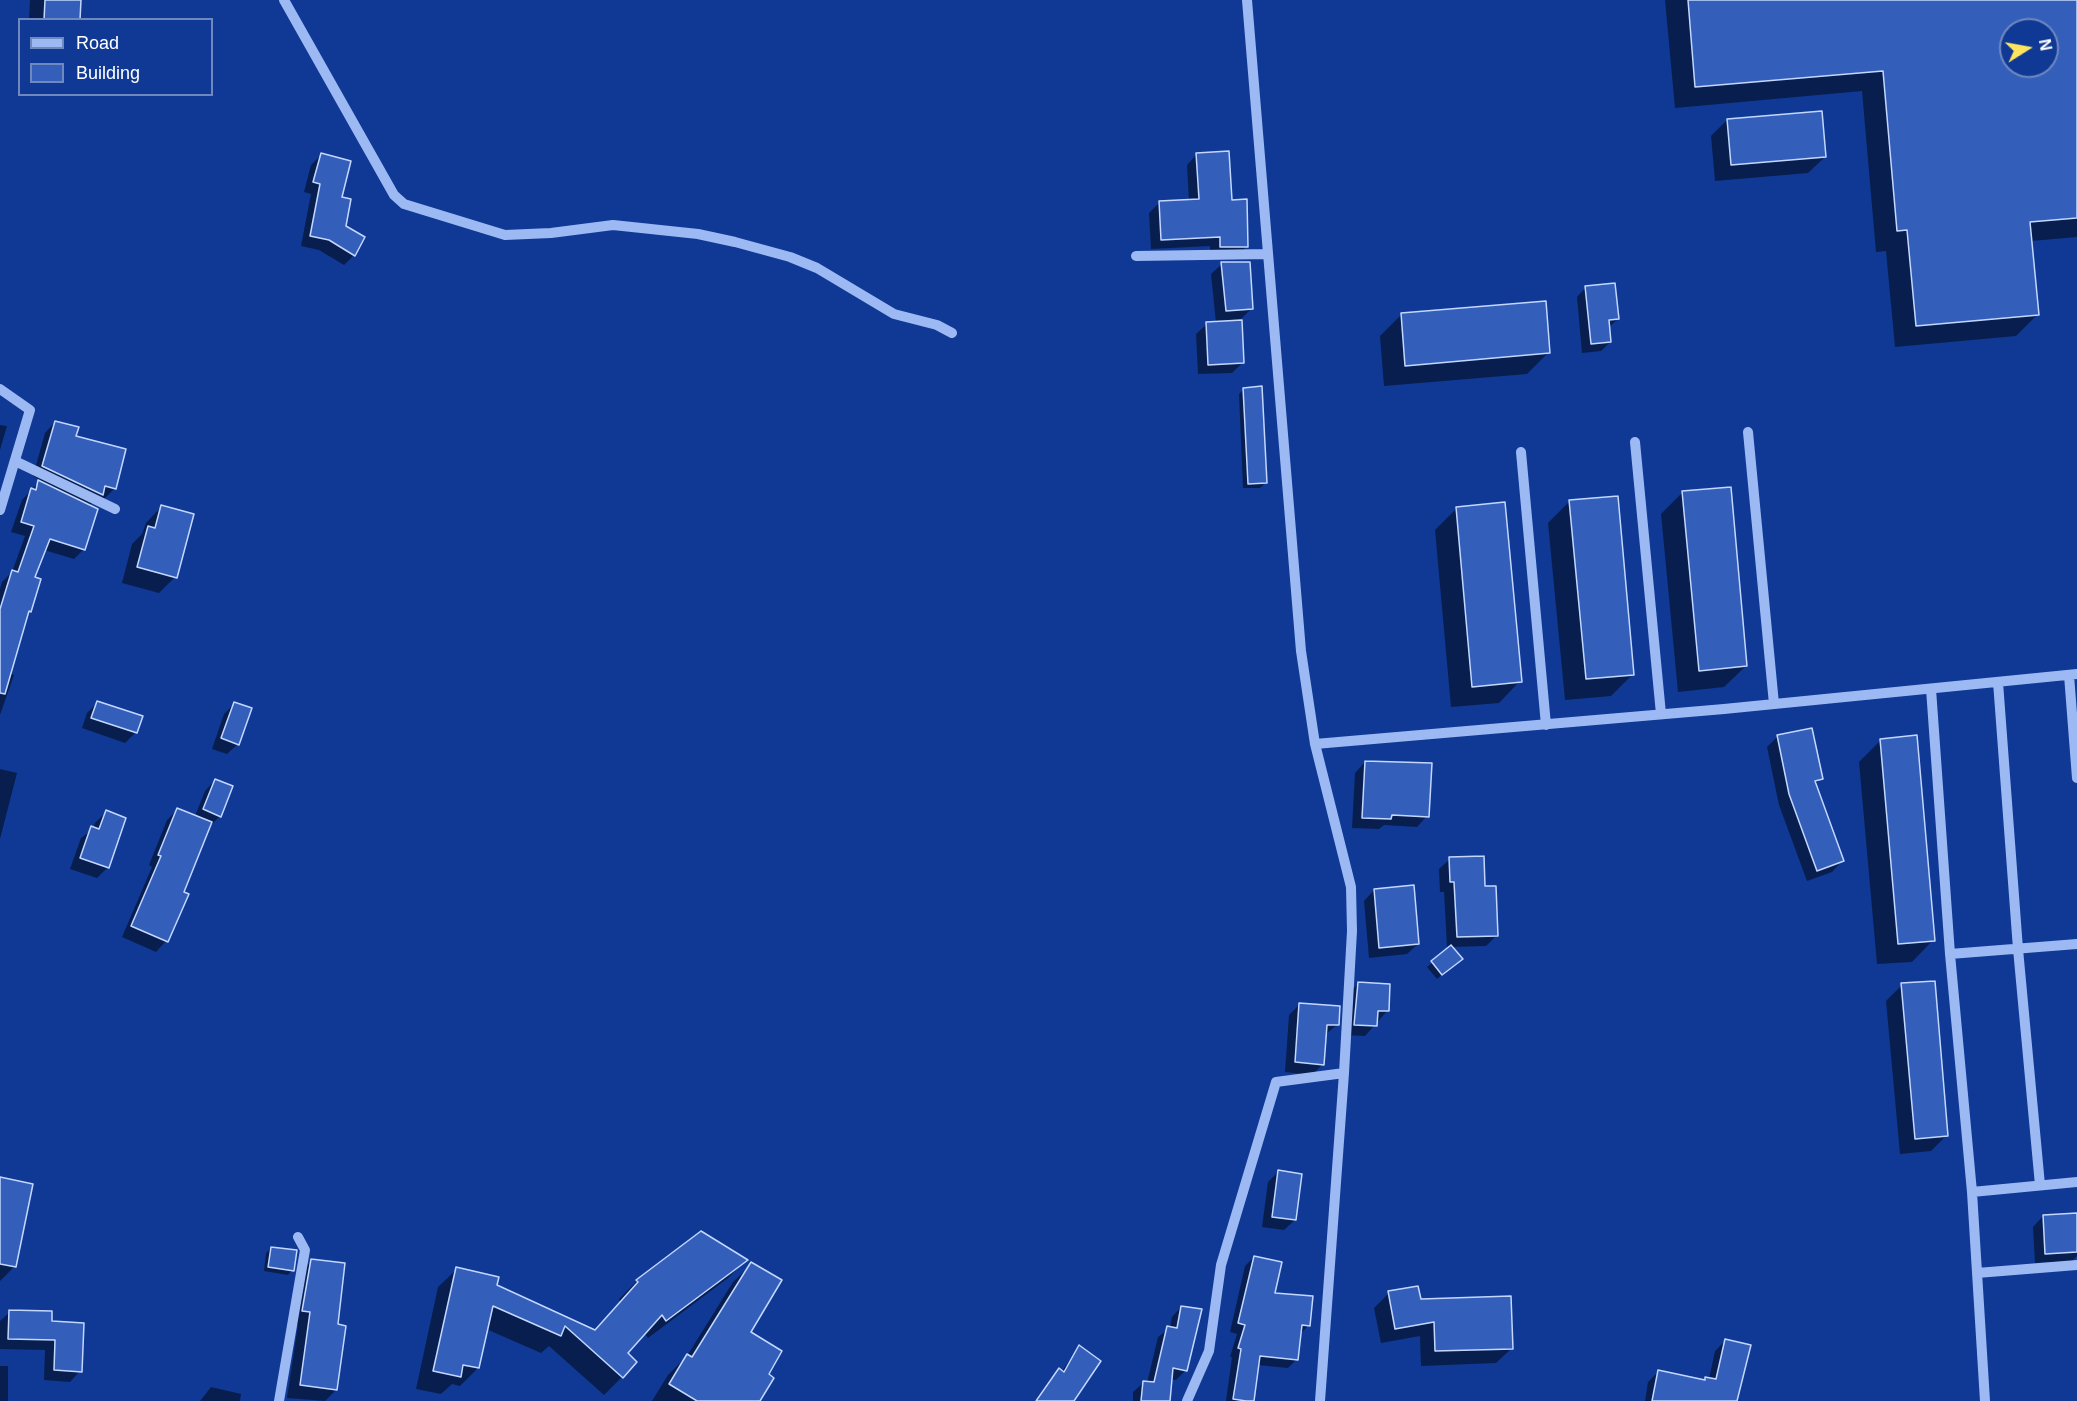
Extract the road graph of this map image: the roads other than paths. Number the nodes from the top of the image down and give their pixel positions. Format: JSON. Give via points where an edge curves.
{"nodes":[{"id":1,"x":284,"y":0,"type":"edge"},
{"id":2,"x":1247,"y":0,"type":"edge"},
{"id":3,"x":1268,"y":254,"type":"junction"},
{"id":4,"x":1136,"y":256,"type":"dead end"},
{"id":5,"x":952,"y":333,"type":"dead end"},
{"id":6,"x":0,"y":389,"type":"edge"},
{"id":7,"x":1748,"y":432,"type":"dead end"},
{"id":8,"x":1635,"y":442,"type":"dead end"},
{"id":9,"x":1521,"y":452,"type":"dead end"},
{"id":10,"x":15,"y":460,"type":"junction"},
{"id":11,"x":115,"y":509,"type":"dead end"},
{"id":12,"x":0,"y":510,"type":"edge"},
{"id":13,"x":2073,"y":675,"type":"edge"},
{"id":14,"x":1998,"y":682,"type":"junction"},
{"id":15,"x":1931,"y":689,"type":"junction"},
{"id":16,"x":1774,"y":704,"type":"junction"},
{"id":17,"x":1661,"y":714,"type":"junction"},
{"id":18,"x":1546,"y":725,"type":"junction"},
{"id":19,"x":1315,"y":744,"type":"junction"},
{"id":20,"x":2077,"y":778,"type":"edge"},
{"id":21,"x":2077,"y":944,"type":"edge"},
{"id":22,"x":2018,"y":949,"type":"junction"},
{"id":23,"x":1950,"y":954,"type":"junction"},
{"id":24,"x":1344,"y":1073,"type":"junction"},
{"id":25,"x":2077,"y":1182,"type":"edge"},
{"id":26,"x":2040,"y":1185,"type":"junction"},
{"id":27,"x":1972,"y":1192,"type":"junction"},
{"id":28,"x":298,"y":1237,"type":"dead end"},
{"id":29,"x":2077,"y":1265,"type":"edge"},
{"id":30,"x":1977,"y":1273,"type":"junction"},
{"id":31,"x":279,"y":1401,"type":"edge"},
{"id":32,"x":1187,"y":1401,"type":"edge"},
{"id":33,"x":1320,"y":1401,"type":"edge"},
{"id":34,"x":1985,"y":1401,"type":"edge"}],
"edges":[{"from":1,"to":5,"type":"street","via":[[394,195],[404,204],[505,235],[613,225],[735,242],[817,268],[894,314]]},
{"from":2,"to":3,"type":"street"},
{"from":3,"to":4,"type":"street"},
{"from":3,"to":19,"type":"street","via":[[1301,651]]},
{"from":6,"to":10,"type":"street","via":[[30,410]]},
{"from":7,"to":16,"type":"street"},
{"from":8,"to":17,"type":"street"},
{"from":9,"to":18,"type":"street"},
{"from":10,"to":11,"type":"street"},
{"from":10,"to":12,"type":"street"},
{"from":13,"to":14,"type":"street"},
{"from":13,"to":20,"type":"street"},
{"from":14,"to":15,"type":"street"},
{"from":14,"to":22,"type":"street"},
{"from":15,"to":16,"type":"street"},
{"from":15,"to":23,"type":"street"},
{"from":16,"to":17,"type":"street"},
{"from":17,"to":18,"type":"street"},
{"from":18,"to":19,"type":"street"},
{"from":19,"to":24,"type":"street","via":[[1351,887]]},
{"from":21,"to":22,"type":"street"},
{"from":22,"to":23,"type":"street"},
{"from":22,"to":26,"type":"street"},
{"from":23,"to":27,"type":"street"},
{"from":24,"to":32,"type":"street","via":[[1276,1082],[1221,1264],[1209,1351]]},
{"from":24,"to":33,"type":"street"},
{"from":25,"to":26,"type":"street"},
{"from":26,"to":27,"type":"street"},
{"from":27,"to":30,"type":"street"},
{"from":28,"to":31,"type":"street","via":[[305,1250]]},
{"from":29,"to":30,"type":"street"},
{"from":30,"to":34,"type":"street"}]}
